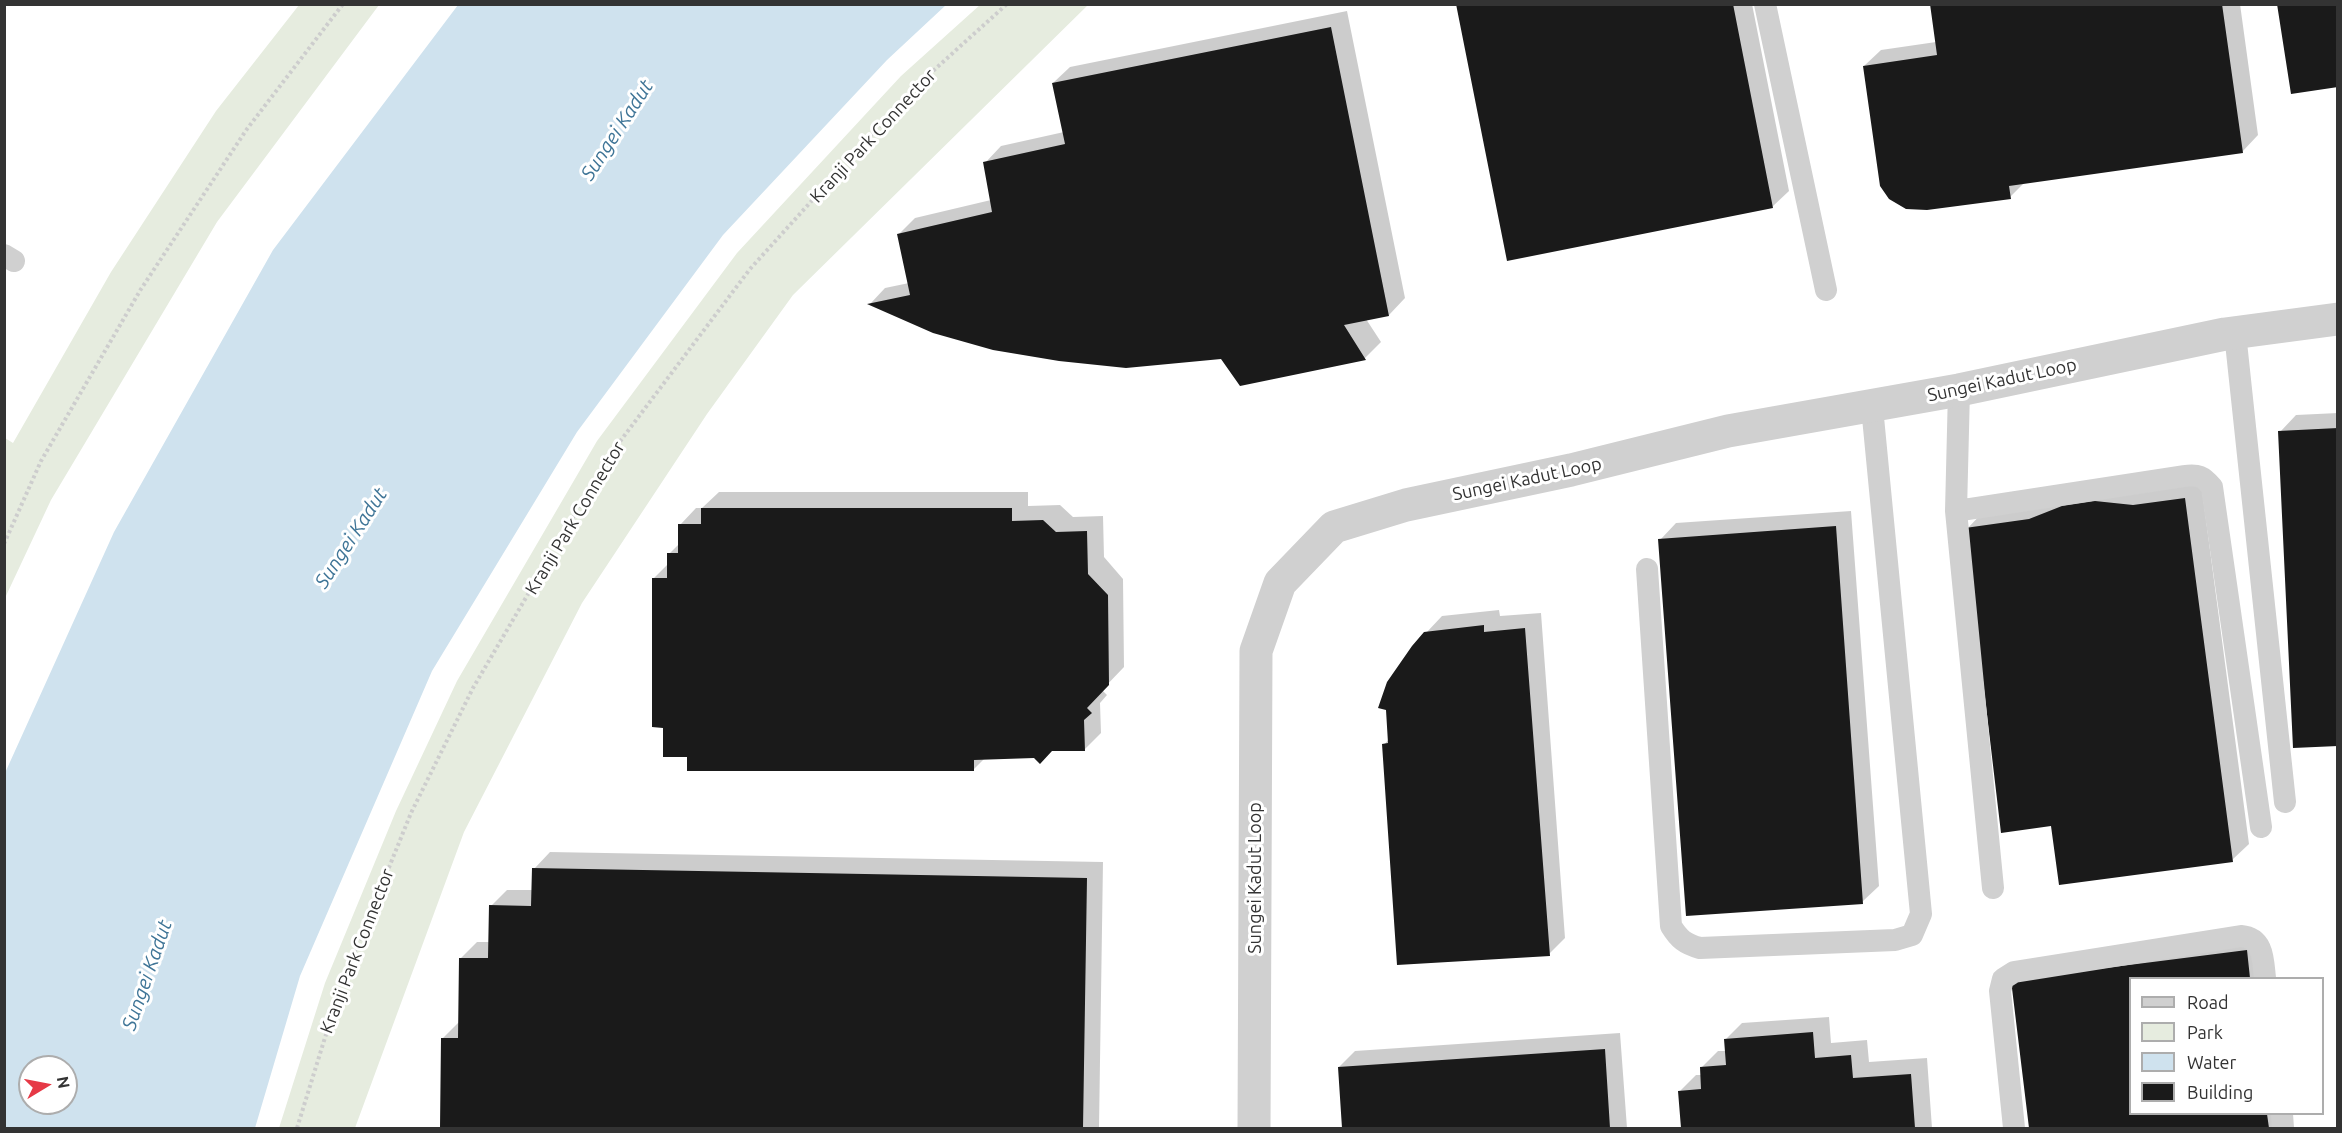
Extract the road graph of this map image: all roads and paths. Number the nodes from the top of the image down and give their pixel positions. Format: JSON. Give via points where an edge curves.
{"nodes":[{"id":1,"x":343,"y":4,"type":"edge"},
{"id":2,"x":1007,"y":4,"type":"edge"},
{"id":3,"x":1765,"y":4,"type":"edge"},
{"id":4,"x":1826,"y":290,"type":"dead end"},
{"id":5,"x":2337,"y":319,"type":"edge"},
{"id":6,"x":2235,"y":333,"type":"junction"},
{"id":7,"x":1959,"y":390,"type":"junction"},
{"id":8,"x":1872,"y":406,"type":"junction"},
{"id":9,"x":1956,"y":511,"type":"junction"},
{"id":10,"x":4,"y":544,"type":"edge"},
{"id":11,"x":1647,"y":569,"type":"dead end"},
{"id":12,"x":2285,"y":802,"type":"dead end"},
{"id":13,"x":2261,"y":827,"type":"dead end"},
{"id":14,"x":1992,"y":888,"type":"dead end"},
{"id":15,"x":2265,"y":977,"type":"edge"},
{"id":16,"x":297,"y":1128,"type":"edge"},
{"id":17,"x":1254,"y":1128,"type":"edge"},
{"id":18,"x":2014,"y":1128,"type":"edge"}],
"edges":[{"from":1,"to":10,"type":"path","via":[[247,129],[147,280],[41,461]]},
{"from":2,"to":16,"type":"path","name":"Kranji Park Connector","via":[[913,89],[750,269],[609,456],[473,688],[411,813],[340,986]]},
{"from":3,"to":4,"type":"lane"},
{"from":5,"to":6,"type":"street","name":"Sungei Kadut Loop"},
{"from":6,"to":7,"type":"street","name":"Sungei Kadut Loop"},
{"from":6,"to":12,"type":"lane"},
{"from":7,"to":8,"type":"street","name":"Sungei Kadut Loop"},
{"from":7,"to":9,"type":"lane"},
{"from":8,"to":11,"type":"lane","via":[[1921,914],[1912,935],[1895,940],[1700,948],[1679,938],[1671,926]]},
{"from":8,"to":17,"type":"street","name":"Sungei Kadut Loop","via":[[1728,431],[1406,505],[1334,527],[1280,583],[1256,651]]},
{"from":9,"to":13,"type":"lane","via":[[2197,474],[2205,478],[2212,487]]},
{"from":9,"to":14,"type":"lane"},
{"from":15,"to":18,"type":"lane","via":[[2259,944],[2251,937],[2241,936],[2014,972],[2003,979],[2000,991]]}]}
